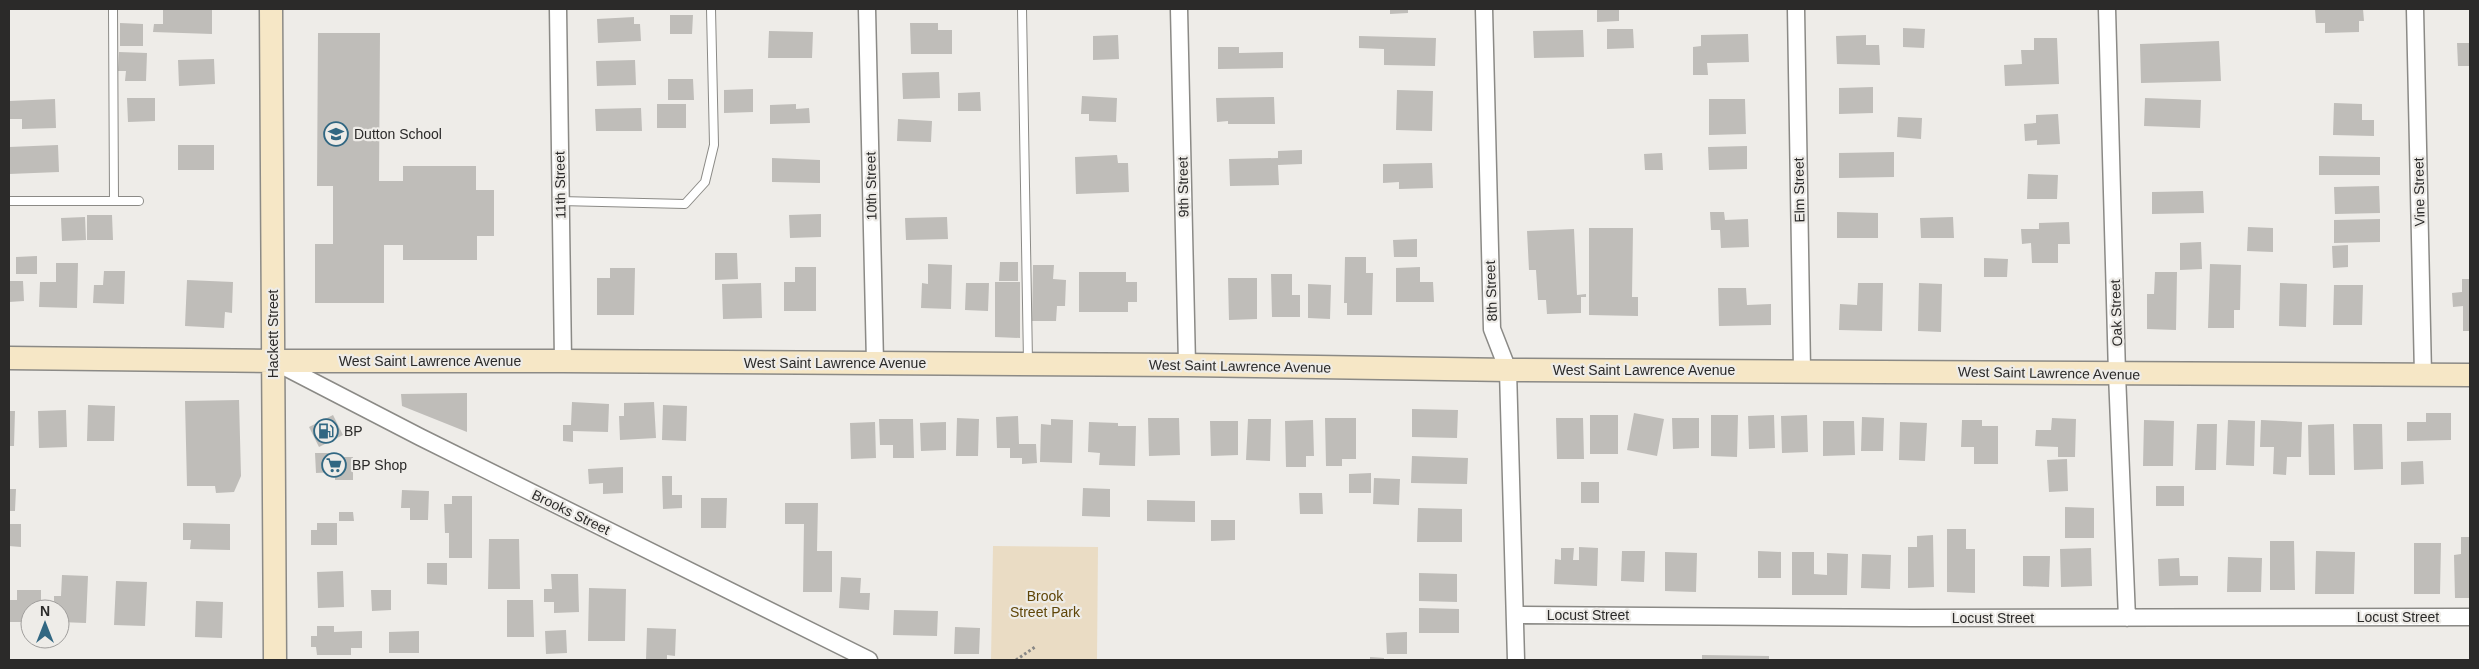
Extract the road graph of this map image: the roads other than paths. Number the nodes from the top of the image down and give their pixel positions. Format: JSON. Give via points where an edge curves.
{"nodes":[{"id":1,"x":113,"y":9,"type":"edge"},
{"id":2,"x":271,"y":9,"type":"edge"},
{"id":3,"x":558,"y":9,"type":"edge"},
{"id":4,"x":711,"y":9,"type":"edge"},
{"id":5,"x":867,"y":9,"type":"edge"},
{"id":6,"x":1022,"y":9,"type":"edge"},
{"id":7,"x":1179,"y":9,"type":"edge"},
{"id":8,"x":1484,"y":9,"type":"edge"},
{"id":9,"x":1796,"y":9,"type":"edge"},
{"id":10,"x":2107,"y":9,"type":"edge"},
{"id":11,"x":2414,"y":9,"type":"edge"},
{"id":12,"x":9,"y":201,"type":"edge"},
{"id":13,"x":114,"y":201,"type":"junction"},
{"id":14,"x":139,"y":201,"type":"dead end"},
{"id":15,"x":560,"y":202,"type":"junction"},
{"id":16,"x":9,"y":358,"type":"edge"},
{"id":17,"x":274,"y":361,"type":"junction"},
{"id":18,"x":563,"y":361,"type":"junction"},
{"id":19,"x":875,"y":363,"type":"junction"},
{"id":20,"x":1028,"y":364,"type":"junction"},
{"id":21,"x":1187,"y":365,"type":"junction"},
{"id":22,"x":1508,"y":370,"type":"junction"},
{"id":23,"x":1802,"y":370,"type":"junction"},
{"id":24,"x":2117,"y":374,"type":"junction"},
{"id":25,"x":2423,"y":375,"type":"junction"},
{"id":26,"x":2470,"y":375,"type":"edge"},
{"id":27,"x":1516,"y":615,"type":"junction"},
{"id":28,"x":2470,"y":617,"type":"edge"},
{"id":29,"x":2127,"y":618,"type":"junction"},
{"id":30,"x":275,"y":660,"type":"edge"},
{"id":31,"x":870,"y":660,"type":"edge"},
{"id":32,"x":1516,"y":660,"type":"edge"}],
"edges":[{"from":1,"to":13,"type":"lane"},
{"from":2,"to":17,"type":"street","name":"Hackett Street"},
{"from":3,"to":15,"type":"street","name":"11th Street"},
{"from":4,"to":15,"type":"lane","via":[[714,145],[705,182],[685,204]]},
{"from":5,"to":19,"type":"street","name":"10th Street"},
{"from":6,"to":20,"type":"lane"},
{"from":7,"to":21,"type":"street","name":"9th Street"},
{"from":8,"to":22,"type":"street","name":"8th Street","via":[[1492,329]]},
{"from":9,"to":23,"type":"street","name":"Elm Street"},
{"from":10,"to":24,"type":"street","name":"Oak Street"},
{"from":11,"to":25,"type":"street","name":"Vine Street"},
{"from":12,"to":13,"type":"lane"},
{"from":13,"to":14,"type":"lane"},
{"from":15,"to":18,"type":"street","name":"11th Street"},
{"from":16,"to":17,"type":"street","name":"West Saint Lawrence Avenue"},
{"from":17,"to":18,"type":"street","name":"West Saint Lawrence Avenue"},
{"from":17,"to":30,"type":"street","name":"Hackett Street"},
{"from":17,"to":31,"type":"street","name":"Brooks Street"},
{"from":18,"to":19,"type":"street","name":"West Saint Lawrence Avenue"},
{"from":19,"to":20,"type":"street","name":"West Saint Lawrence Avenue"},
{"from":20,"to":21,"type":"street","name":"West Saint Lawrence Avenue"},
{"from":21,"to":22,"type":"street","name":"West Saint Lawrence Avenue"},
{"from":22,"to":23,"type":"street","name":"West Saint Lawrence Avenue"},
{"from":22,"to":27,"type":"street","name":"8th Street"},
{"from":23,"to":24,"type":"street","name":"West Saint Lawrence Avenue"},
{"from":24,"to":25,"type":"street","name":"West Saint Lawrence Avenue"},
{"from":24,"to":29,"type":"street","name":"Oak Street"},
{"from":25,"to":26,"type":"street","name":"West Saint Lawrence Avenue"},
{"from":27,"to":29,"type":"street","name":"Locust Street"},
{"from":27,"to":32,"type":"street","name":"8th Street"},
{"from":28,"to":29,"type":"street","name":"Locust Street"}]}
